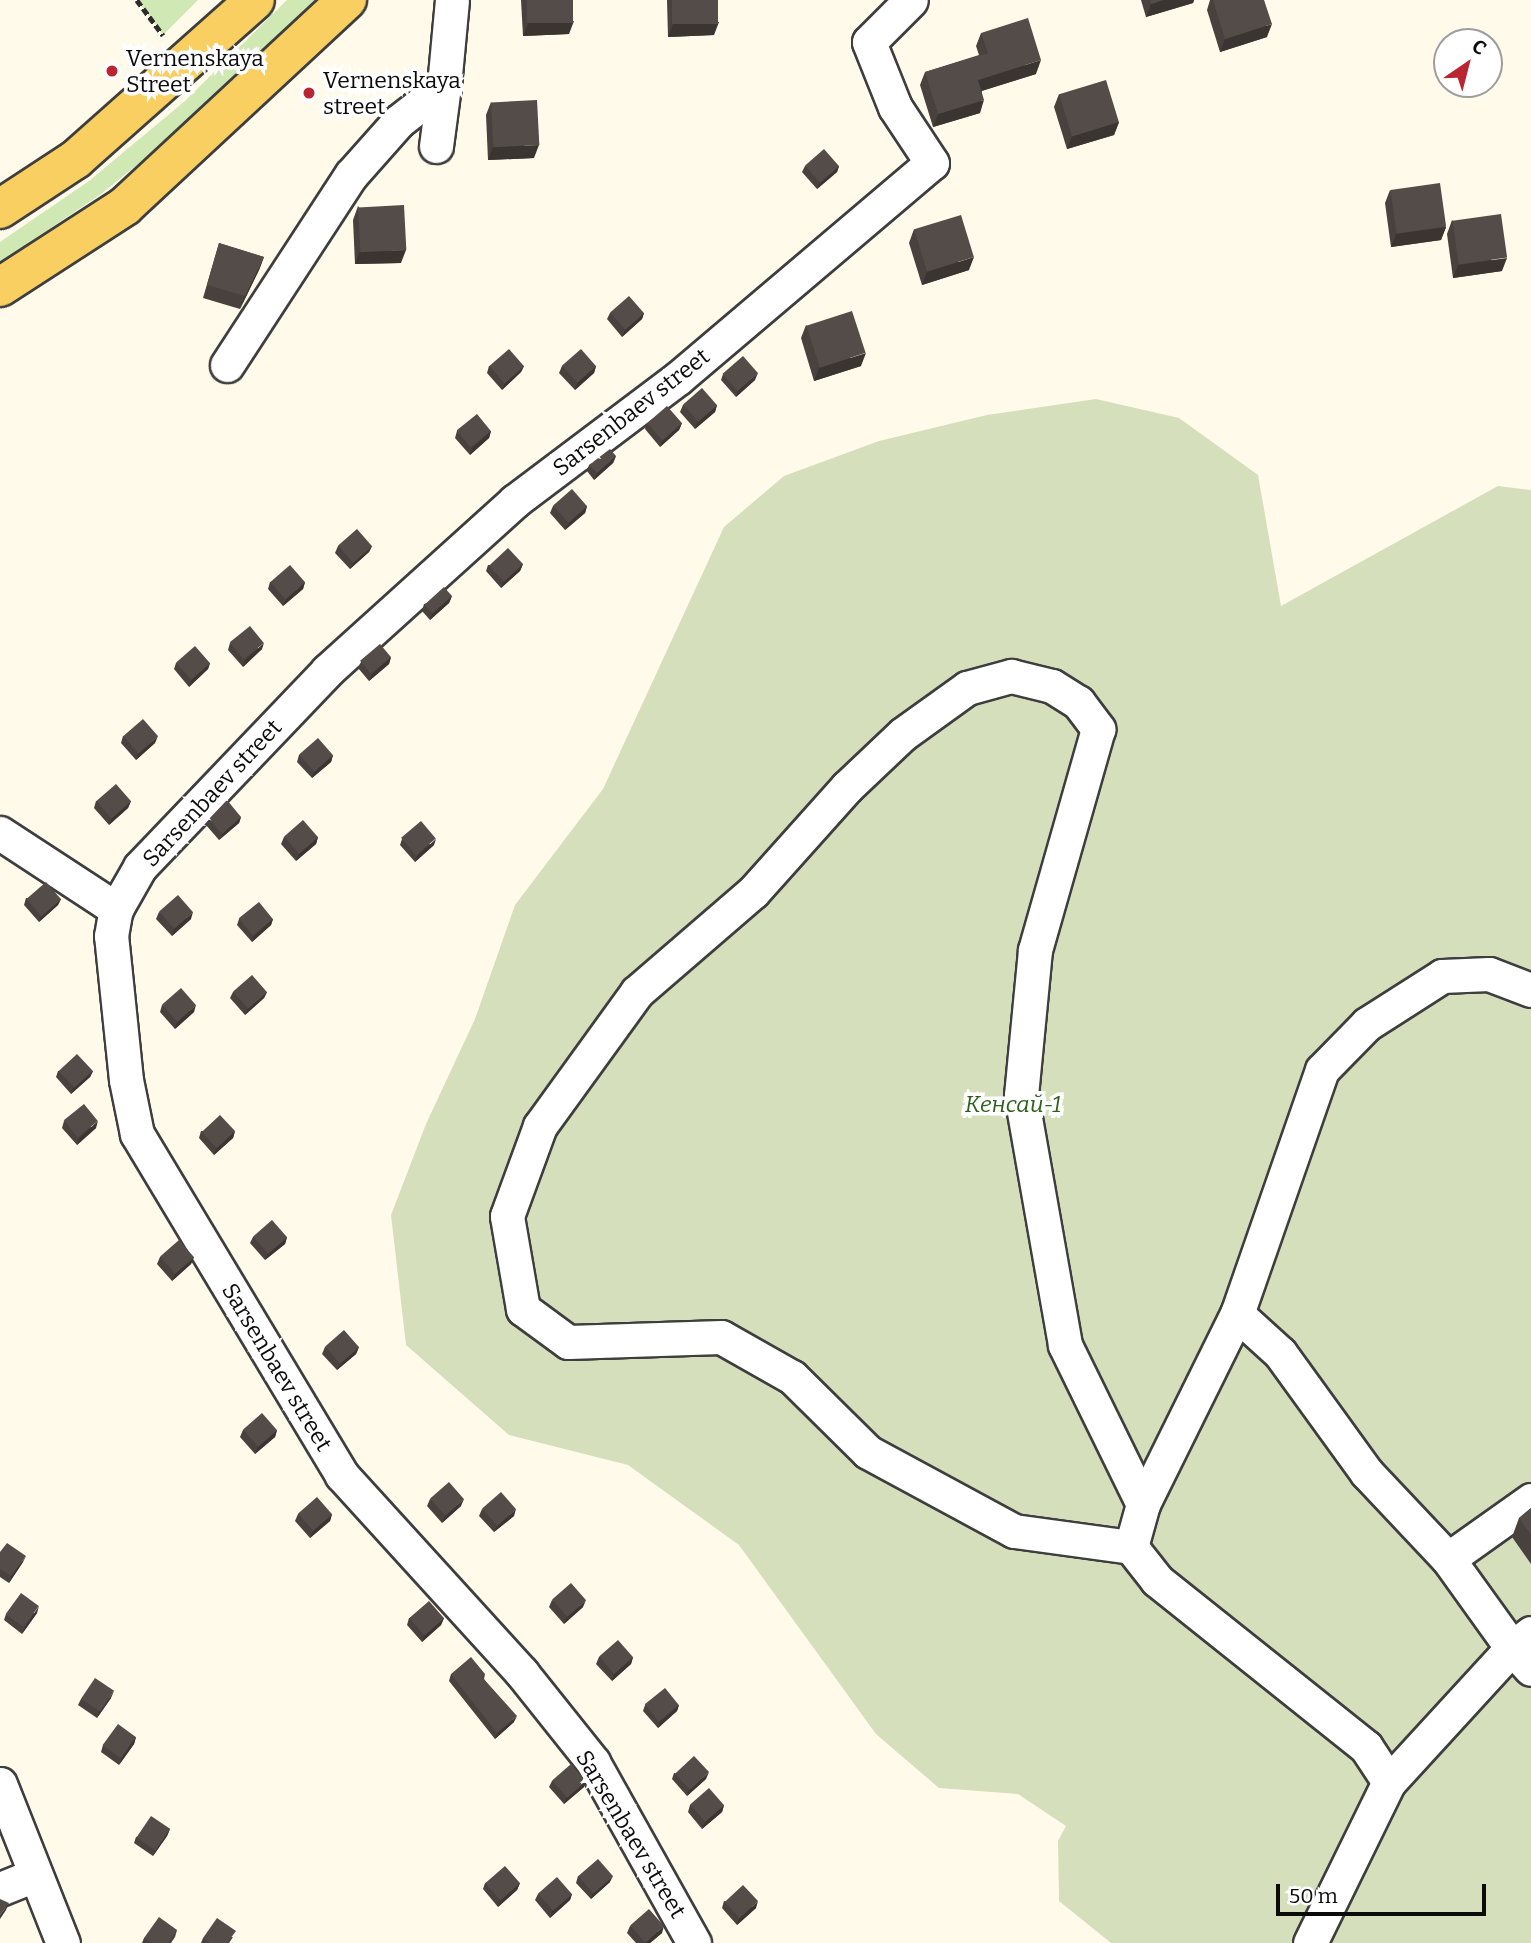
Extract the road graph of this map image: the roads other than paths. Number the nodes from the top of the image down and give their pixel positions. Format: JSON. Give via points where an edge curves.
{"nodes":[{"id":1,"x":256,"y":0,"type":"edge"},
{"id":2,"x":347,"y":0,"type":"edge"},
{"id":3,"x":452,"y":0,"type":"edge"},
{"id":4,"x":911,"y":0,"type":"edge"},
{"id":5,"x":444,"y":86,"type":"junction"},
{"id":6,"x":436,"y":146,"type":"dead end"},
{"id":7,"x":0,"y":209,"type":"edge"},
{"id":8,"x":0,"y":287,"type":"edge"},
{"id":9,"x":227,"y":365,"type":"dead end"},
{"id":10,"x":0,"y":833,"type":"edge"},
{"id":11,"x":116,"y":909,"type":"junction"},
{"id":12,"x":1531,"y":990,"type":"edge"},
{"id":13,"x":1237,"y":1314,"type":"junction"},
{"id":14,"x":1531,"y":1500,"type":"edge"},
{"id":15,"x":1143,"y":1504,"type":"junction"},
{"id":16,"x":1131,"y":1547,"type":"junction"},
{"id":17,"x":1448,"y":1559,"type":"junction"},
{"id":18,"x":1525,"y":1650,"type":"edge"},
{"id":19,"x":1389,"y":1782,"type":"junction"},
{"id":20,"x":0,"y":1784,"type":"edge"},
{"id":21,"x":35,"y":1875,"type":"junction"},
{"id":22,"x":0,"y":1889,"type":"edge"},
{"id":23,"x":63,"y":1943,"type":"edge"},
{"id":24,"x":694,"y":1943,"type":"edge"},
{"id":25,"x":1310,"y":1943,"type":"edge"}],
"edges":[{"from":1,"to":7,"type":"main road","via":[[76,159]]},
{"from":2,"to":8,"type":"main road","via":[[125,206]]},
{"from":3,"to":5,"type":"street"},
{"from":4,"to":11,"type":"street","name":"Sarsenbaev street","via":[[869,42],[895,107],[932,163],[677,379],[515,501],[327,671],[140,867]]},
{"from":5,"to":6,"type":"street"},
{"from":5,"to":9,"type":"street","via":[[399,121],[351,175]]},
{"from":10,"to":11,"type":"street"},
{"from":11,"to":24,"type":"street","name":"Sarsenbaev street","via":[[111,936],[126,1080],[137,1134],[342,1475],[522,1673],[593,1762]]},
{"from":12,"to":13,"type":"street","via":[[1489,974],[1442,976],[1367,1024],[1322,1070]]},
{"from":13,"to":15,"type":"street"},
{"from":13,"to":17,"type":"street","via":[[1280,1353],[1367,1472]]},
{"from":14,"to":17,"type":"street"},
{"from":15,"to":16,"type":"street"},
{"from":15,"to":16,"type":"street","via":[[1065,1345],[1021,1094],[1035,950],[1098,729],[1069,696],[1052,686],[1011,676],[967,688],[903,734],[847,787],[753,892],[637,992],[540,1126],[507,1216],[523,1309],[568,1342],[721,1336],[792,1377],[868,1451],[1014,1531]]},
{"from":16,"to":19,"type":"street","via":[[1157,1580],[1366,1747]]},
{"from":17,"to":18,"type":"street"},
{"from":18,"to":19,"type":"street"},
{"from":19,"to":25,"type":"street"},
{"from":20,"to":21,"type":"street"},
{"from":21,"to":22,"type":"street"},
{"from":21,"to":23,"type":"street"}]}
